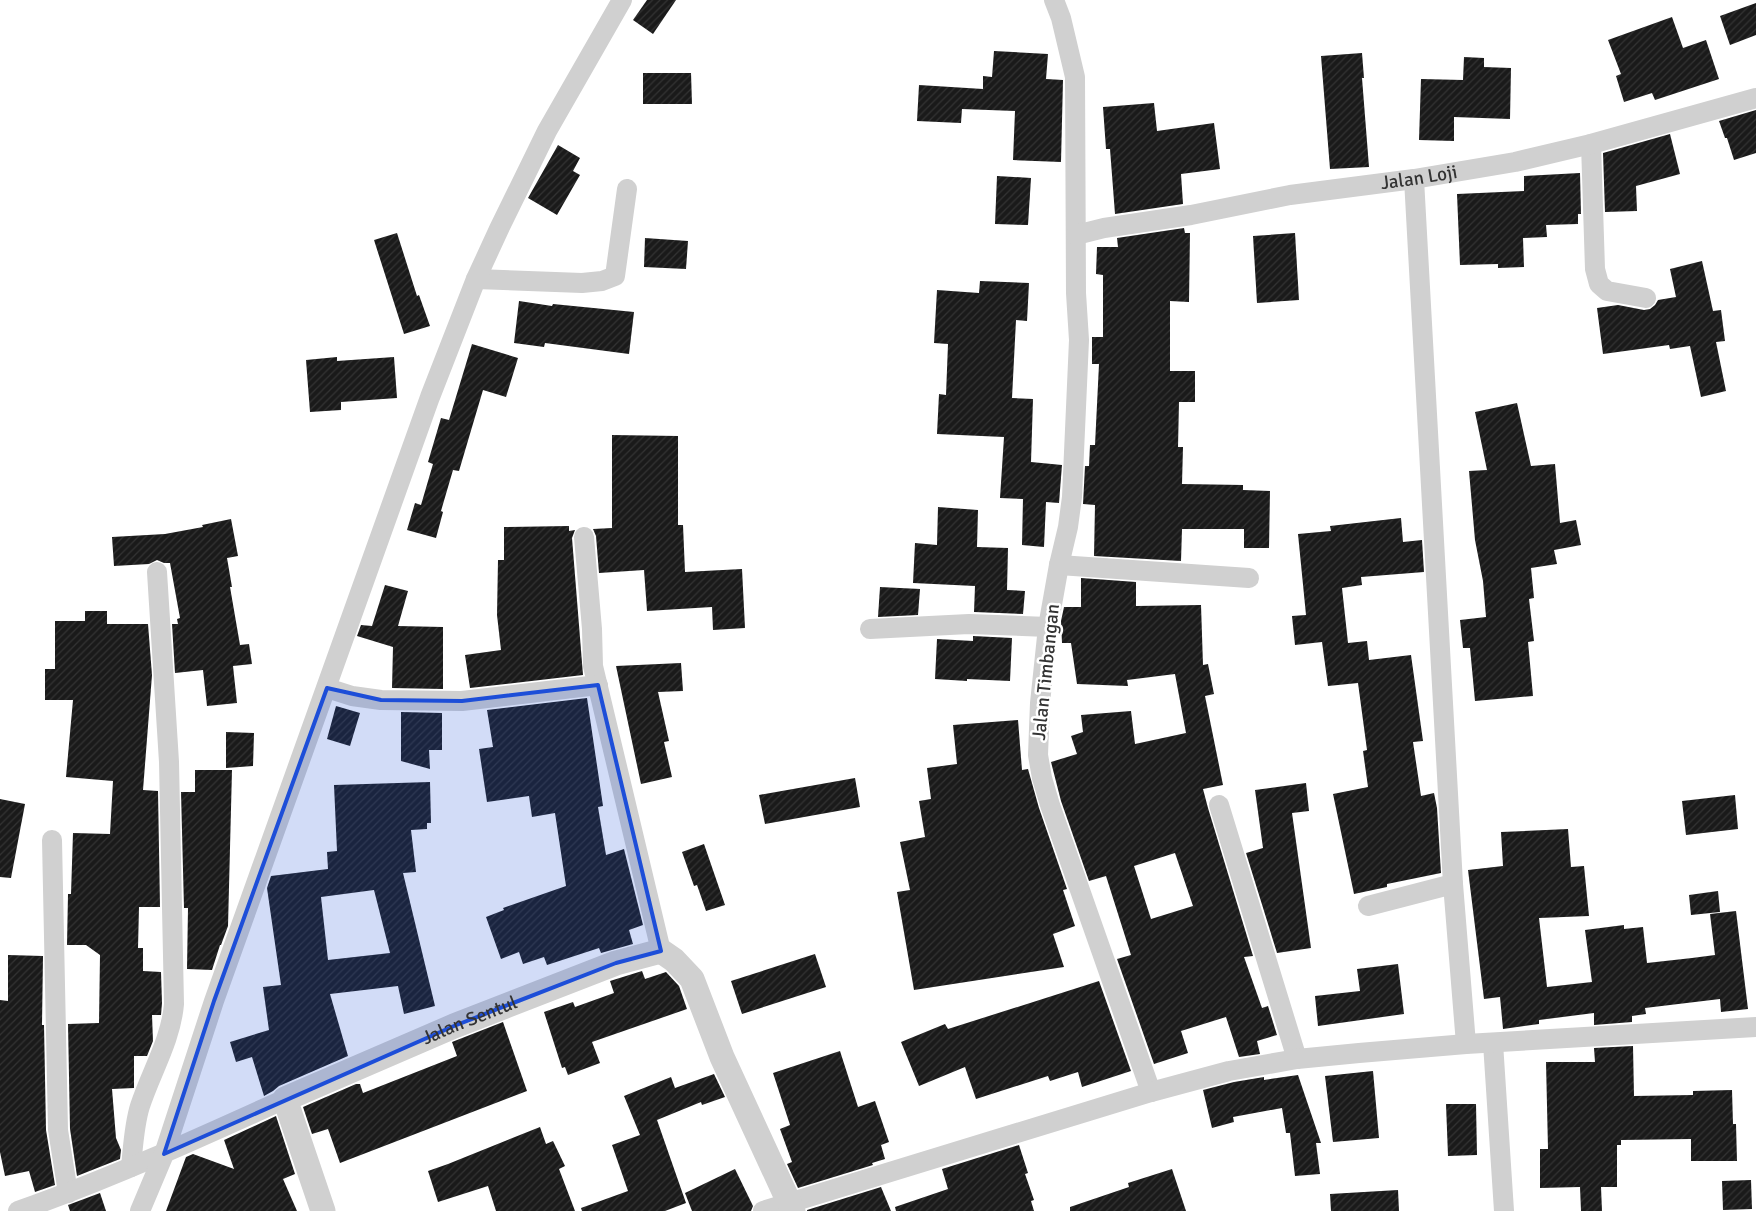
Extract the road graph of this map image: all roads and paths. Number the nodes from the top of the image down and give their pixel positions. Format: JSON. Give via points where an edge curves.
{"nodes":[{"id":1,"x":622,"y":0,"type":"edge"},
{"id":2,"x":1054,"y":0,"type":"edge"},
{"id":3,"x":1756,"y":98,"type":"edge"},
{"id":4,"x":1591,"y":144,"type":"junction"},
{"id":5,"x":1414,"y":179,"type":"junction"},
{"id":6,"x":628,"y":189,"type":"dead end"},
{"id":7,"x":1076,"y":235,"type":"junction"},
{"id":8,"x":476,"y":280,"type":"junction"},
{"id":9,"x":1646,"y":298,"type":"dead end"},
{"id":10,"x":584,"y":537,"type":"dead end"},
{"id":11,"x":1059,"y":566,"type":"junction"},
{"id":12,"x":157,"y":572,"type":"dead end"},
{"id":13,"x":1249,"y":578,"type":"dead end"},
{"id":14,"x":1048,"y":627,"type":"junction"},
{"id":15,"x":870,"y":629,"type":"dead end"},
{"id":16,"x":598,"y":685,"type":"junction"},
{"id":17,"x":327,"y":688,"type":"junction"},
{"id":18,"x":1219,"y":805,"type":"dead end"},
{"id":19,"x":52,"y":840,"type":"dead end"},
{"id":20,"x":1453,"y":884,"type":"junction"},
{"id":21,"x":1368,"y":906,"type":"dead end"},
{"id":22,"x":661,"y":951,"type":"junction"},
{"id":23,"x":1756,"y":1027,"type":"edge"},
{"id":24,"x":1493,"y":1043,"type":"junction"},
{"id":25,"x":1466,"y":1044,"type":"junction"},
{"id":26,"x":1297,"y":1059,"type":"junction"},
{"id":27,"x":1151,"y":1092,"type":"junction"},
{"id":28,"x":285,"y":1099,"type":"junction"},
{"id":29,"x":164,"y":1154,"type":"junction"},
{"id":30,"x":131,"y":1167,"type":"junction"},
{"id":31,"x":68,"y":1193,"type":"junction"},
{"id":32,"x":791,"y":1207,"type":"edge"},
{"id":33,"x":18,"y":1211,"type":"edge"},
{"id":34,"x":140,"y":1211,"type":"edge"},
{"id":35,"x":323,"y":1211,"type":"edge"},
{"id":36,"x":762,"y":1211,"type":"edge"},
{"id":37,"x":1504,"y":1211,"type":"edge"}],
"edges":[{"from":1,"to":8,"type":"street","via":[[547,131]]},
{"from":2,"to":7,"type":"street","name":"Jalan Timbangan","via":[[1075,77]]},
{"from":3,"to":4,"type":"street","name":"Jalan Loji"},
{"from":4,"to":5,"type":"street","name":"Jalan Loji","via":[[1515,162]]},
{"from":4,"to":9,"type":"street","via":[[1595,269],[1599,284],[1607,291]]},
{"from":5,"to":7,"type":"street","name":"Jalan Loji","via":[[1290,196]]},
{"from":5,"to":20,"type":"street"},
{"from":6,"to":8,"type":"street","via":[[615,276],[582,283]]},
{"from":7,"to":11,"type":"street","name":"Jalan Timbangan","via":[[1079,340],[1073,477],[1068,527]]},
{"from":8,"to":17,"type":"street","via":[[430,397]]},
{"from":10,"to":16,"type":"street","via":[[593,666]]},
{"from":11,"to":13,"type":"street"},
{"from":11,"to":14,"type":"street","name":"Jalan Timbangan"},
{"from":12,"to":30,"type":"street","via":[[170,762],[174,1004],[165,1041],[139,1108]]},
{"from":14,"to":15,"type":"street","via":[[969,624]]},
{"from":14,"to":27,"type":"street","name":"Jalan Timbangan","via":[[1040,703],[1038,755],[1042,778]]},
{"from":16,"to":17,"type":"street","via":[[462,701],[381,700]]},
{"from":16,"to":22,"type":"street"},
{"from":17,"to":29,"type":"street","via":[[214,1001]]},
{"from":18,"to":26,"type":"street"},
{"from":19,"to":31,"type":"street","via":[[58,1130]]},
{"from":20,"to":21,"type":"street"},
{"from":20,"to":25,"type":"street"},
{"from":22,"to":28,"type":"street","name":"Jalan Sentul","via":[[616,963],[454,1026]]},
{"from":22,"to":32,"type":"street","via":[[692,979],[722,1057]]},
{"from":23,"to":24,"type":"street"},
{"from":24,"to":25,"type":"street"},
{"from":24,"to":37,"type":"street"},
{"from":25,"to":26,"type":"street"},
{"from":26,"to":27,"type":"street","via":[[1229,1071]]},
{"from":27,"to":32,"type":"street"},
{"from":28,"to":29,"type":"street","name":"Jalan Sentul"},
{"from":28,"to":35,"type":"street"},
{"from":29,"to":30,"type":"street","name":"Jalan Sentul"},
{"from":29,"to":34,"type":"street"},
{"from":30,"to":31,"type":"street","name":"Jalan Sentul"},
{"from":31,"to":33,"type":"street","name":"Jalan Sentul"},
{"from":32,"to":36,"type":"street"}]}
